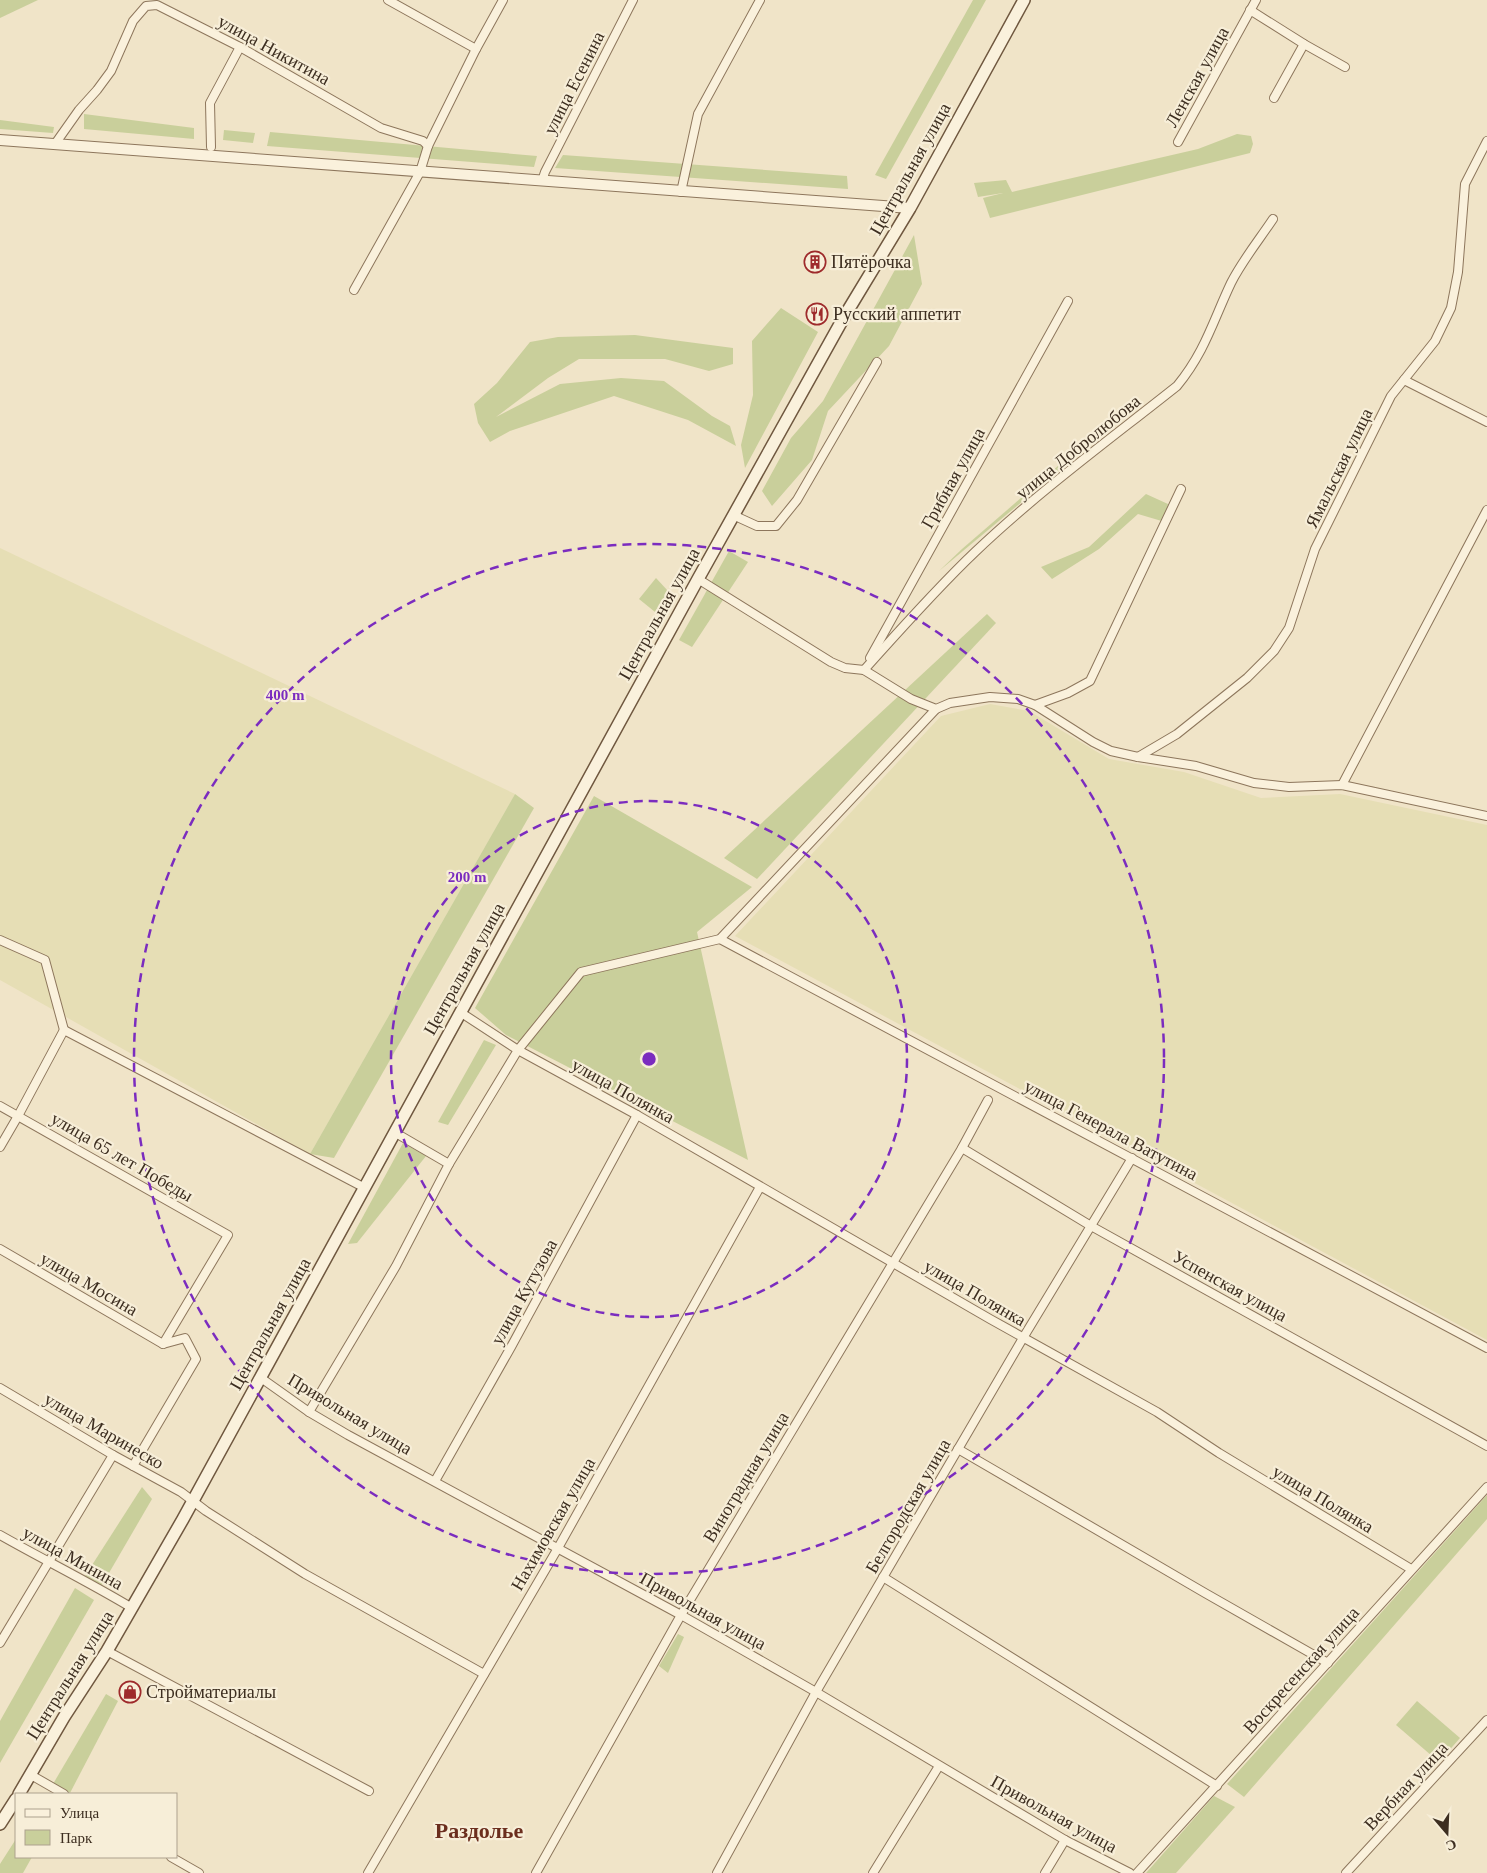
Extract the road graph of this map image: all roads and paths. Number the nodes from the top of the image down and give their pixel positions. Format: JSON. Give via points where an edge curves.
{"nodes":[{"id":1,"x":388,"y":0,"type":"edge"},
{"id":2,"x":503,"y":0,"type":"edge"},
{"id":3,"x":633,"y":0,"type":"edge"},
{"id":4,"x":760,"y":0,"type":"edge"},
{"id":5,"x":1024,"y":0,"type":"edge"},
{"id":6,"x":1256,"y":0,"type":"edge"},
{"id":7,"x":1250,"y":10,"type":"junction"},
{"id":8,"x":1304,"y":44,"type":"junction"},
{"id":9,"x":240,"y":47,"type":"junction"},
{"id":10,"x":476,"y":49,"type":"junction"},
{"id":11,"x":1345,"y":67,"type":"dead end"},
{"id":12,"x":1274,"y":98,"type":"dead end"},
{"id":13,"x":0,"y":140,"type":"edge"},
{"id":14,"x":1487,"y":141,"type":"edge"},
{"id":15,"x":1178,"y":142,"type":"dead end"},
{"id":16,"x":55,"y":144,"type":"junction"},
{"id":17,"x":428,"y":146,"type":"junction"},
{"id":18,"x":211,"y":147,"type":"dead end"},
{"id":19,"x":420,"y":172,"type":"junction"},
{"id":20,"x":542,"y":181,"type":"junction"},
{"id":21,"x":681,"y":192,"type":"junction"},
{"id":22,"x":910,"y":208,"type":"junction"},
{"id":23,"x":1273,"y":218,"type":"dead end"},
{"id":24,"x":354,"y":290,"type":"dead end"},
{"id":25,"x":1068,"y":301,"type":"dead end"},
{"id":26,"x":877,"y":362,"type":"dead end"},
{"id":27,"x":1404,"y":380,"type":"junction"},
{"id":28,"x":1487,"y":422,"type":"edge"},
{"id":29,"x":1181,"y":489,"type":"dead end"},
{"id":30,"x":1487,"y":510,"type":"edge"},
{"id":31,"x":733,"y":515,"type":"junction"},
{"id":32,"x":698,"y":579,"type":"junction"},
{"id":33,"x":864,"y":670,"type":"junction"},
{"id":34,"x":1035,"y":704,"type":"junction"},
{"id":35,"x":936,"y":709,"type":"junction"},
{"id":36,"x":1138,"y":757,"type":"junction"},
{"id":37,"x":1342,"y":785,"type":"junction"},
{"id":38,"x":1487,"y":816,"type":"edge"},
{"id":39,"x":720,"y":939,"type":"junction"},
{"id":40,"x":0,"y":940,"type":"edge"},
{"id":41,"x":460,"y":1012,"type":"junction"},
{"id":42,"x":64,"y":1030,"type":"junction"},
{"id":43,"x":518,"y":1050,"type":"junction"},
{"id":44,"x":988,"y":1100,"type":"dead end"},
{"id":45,"x":0,"y":1106,"type":"edge"},
{"id":46,"x":637,"y":1115,"type":"junction"},
{"id":47,"x":18,"y":1116,"type":"junction"},
{"id":48,"x":394,"y":1132,"type":"junction"},
{"id":49,"x":0,"y":1147,"type":"edge"},
{"id":50,"x":962,"y":1148,"type":"junction"},
{"id":51,"x":1132,"y":1158,"type":"junction"},
{"id":52,"x":449,"y":1164,"type":"junction"},
{"id":53,"x":760,"y":1187,"type":"junction"},
{"id":54,"x":365,"y":1188,"type":"junction"},
{"id":55,"x":1091,"y":1226,"type":"junction"},
{"id":56,"x":0,"y":1249,"type":"edge"},
{"id":57,"x":892,"y":1262,"type":"junction"},
{"id":58,"x":1023,"y":1338,"type":"junction"},
{"id":59,"x":163,"y":1344,"type":"junction"},
{"id":60,"x":1487,"y":1348,"type":"edge"},
{"id":61,"x":261,"y":1378,"type":"junction"},
{"id":62,"x":0,"y":1388,"type":"edge"},
{"id":63,"x":310,"y":1412,"type":"junction"},
{"id":64,"x":1487,"y":1446,"type":"edge"},
{"id":65,"x":958,"y":1449,"type":"junction"},
{"id":66,"x":113,"y":1455,"type":"junction"},
{"id":67,"x":133,"y":1466,"type":"junction"},
{"id":68,"x":435,"y":1481,"type":"junction"},
{"id":69,"x":1487,"y":1486,"type":"edge"},
{"id":70,"x":192,"y":1500,"type":"junction"},
{"id":71,"x":0,"y":1535,"type":"edge"},
{"id":72,"x":558,"y":1548,"type":"junction"},
{"id":73,"x":50,"y":1563,"type":"junction"},
{"id":74,"x":1411,"y":1569,"type":"junction"},
{"id":75,"x":883,"y":1577,"type":"junction"},
{"id":76,"x":132,"y":1608,"type":"junction"},
{"id":77,"x":681,"y":1615,"type":"junction"},
{"id":78,"x":0,"y":1643,"type":"edge"},
{"id":79,"x":107,"y":1651,"type":"junction"},
{"id":80,"x":1328,"y":1662,"type":"junction"},
{"id":81,"x":484,"y":1674,"type":"junction"},
{"id":82,"x":816,"y":1692,"type":"junction"},
{"id":83,"x":1487,"y":1720,"type":"edge"},
{"id":84,"x":939,"y":1766,"type":"junction"},
{"id":85,"x":31,"y":1775,"type":"junction"},
{"id":86,"x":1217,"y":1786,"type":"junction"},
{"id":87,"x":369,"y":1791,"type":"dead end"},
{"id":88,"x":20,"y":1793,"type":"edge"},
{"id":89,"x":62,"y":1793,"type":"edge"},
{"id":90,"x":15,"y":1801,"type":"edge"},
{"id":91,"x":1,"y":1822,"type":"edge"},
{"id":92,"x":1065,"y":1840,"type":"junction"},
{"id":93,"x":173,"y":1858,"type":"edge"},
{"id":94,"x":199,"y":1873,"type":"edge"},
{"id":95,"x":368,"y":1873,"type":"edge"},
{"id":96,"x":536,"y":1873,"type":"edge"},
{"id":97,"x":717,"y":1873,"type":"edge"},
{"id":98,"x":873,"y":1873,"type":"edge"},
{"id":99,"x":1045,"y":1873,"type":"edge"},
{"id":100,"x":1130,"y":1873,"type":"edge"},
{"id":101,"x":1137,"y":1873,"type":"edge"},
{"id":102,"x":1346,"y":1873,"type":"edge"}],
"edges":[{"from":1,"to":10,"type":"street"},
{"from":2,"to":10,"type":"street"},
{"from":3,"to":20,"type":"street","name":"улица Есенина"},
{"from":4,"to":21,"type":"street","via":[[698,114]]},
{"from":5,"to":22,"type":"main road","name":"Центральная улица"},
{"from":6,"to":7,"type":"street","name":"Ленская улица"},
{"from":7,"to":8,"type":"street"},
{"from":7,"to":15,"type":"street","name":"Ленская улица"},
{"from":8,"to":11,"type":"street"},
{"from":8,"to":12,"type":"street"},
{"from":9,"to":16,"type":"street","name":"улица Никитина","via":[[157,5],[146,6],[132,21],[111,71]]},
{"from":9,"to":17,"type":"street","name":"улица Никитина","via":[[381,128],[423,141]]},
{"from":9,"to":18,"type":"street","via":[[210,103]]},
{"from":10,"to":17,"type":"street"},
{"from":13,"to":16,"type":"street"},
{"from":14,"to":27,"type":"street","name":"Ямальская улица","via":[[1465,184],[1458,272],[1450,308],[1435,341]]},
{"from":16,"to":19,"type":"street"},
{"from":17,"to":19,"type":"street"},
{"from":19,"to":20,"type":"street"},
{"from":19,"to":24,"type":"street"},
{"from":20,"to":21,"type":"street"},
{"from":21,"to":22,"type":"street"},
{"from":22,"to":31,"type":"main road","name":"Центральная улица","via":[[844,317]]},
{"from":23,"to":33,"type":"street","name":"улица Добролюбова","via":[[1232,282],[1192,368],[1177,386],[1042,493],[976,551]]},
{"from":25,"to":33,"type":"street","name":"Грибная улица"},
{"from":26,"to":31,"type":"street","via":[[797,500],[776,526],[757,526]]},
{"from":27,"to":28,"type":"street"},
{"from":27,"to":36,"type":"street","name":"Ямальская улица","via":[[1391,396],[1315,549],[1290,628],[1274,651],[1247,678],[1176,734]]},
{"from":29,"to":34,"type":"street","via":[[1090,681]]},
{"from":30,"to":37,"type":"street"},
{"from":31,"to":32,"type":"main road","name":"Центральная улица"},
{"from":32,"to":33,"type":"street","via":[[831,662],[845,668]]},
{"from":32,"to":41,"type":"main road","name":"Центральная улица"},
{"from":33,"to":35,"type":"street","via":[[910,699]]},
{"from":34,"to":35,"type":"street","via":[[990,697],[950,703]]},
{"from":34,"to":36,"type":"street","via":[[1093,742],[1111,751]]},
{"from":35,"to":39,"type":"street"},
{"from":36,"to":37,"type":"street","via":[[1196,766],[1254,783],[1289,787]]},
{"from":37,"to":38,"type":"street"},
{"from":39,"to":43,"type":"street","via":[[581,972]]},
{"from":39,"to":51,"type":"street","name":"улица Генерала Ватутина"},
{"from":40,"to":42,"type":"street","via":[[45,960]]},
{"from":41,"to":43,"type":"street","name":"улица Полянка"},
{"from":41,"to":48,"type":"main road","name":"Центральная улица"},
{"from":42,"to":47,"type":"street"},
{"from":42,"to":54,"type":"street"},
{"from":43,"to":46,"type":"street","name":"улица Полянка"},
{"from":43,"to":52,"type":"street"},
{"from":44,"to":50,"type":"street","name":"Виноградная улица"},
{"from":45,"to":47,"type":"street","name":"улица 65 лет Победы"},
{"from":46,"to":53,"type":"street","name":"улица Полянка"},
{"from":46,"to":68,"type":"street","name":"улица Кутузова"},
{"from":47,"to":49,"type":"street"},
{"from":47,"to":59,"type":"street","name":"улица 65 лет Победы","via":[[228,1235]]},
{"from":48,"to":52,"type":"street"},
{"from":48,"to":54,"type":"main road","name":"Центральная улица"},
{"from":50,"to":55,"type":"street","name":"Успенская улица"},
{"from":50,"to":57,"type":"street","name":"Виноградная улица"},
{"from":51,"to":55,"type":"street","name":"Белгородская улица"},
{"from":51,"to":60,"type":"street","name":"улица Генерала Ватутина"},
{"from":52,"to":63,"type":"street","via":[[396,1266]]},
{"from":53,"to":57,"type":"street","name":"улица Полянка"},
{"from":53,"to":72,"type":"street","name":"Нахимовская улица"},
{"from":54,"to":61,"type":"main road","name":"Центральная улица"},
{"from":55,"to":58,"type":"street","name":"Белгородская улица"},
{"from":55,"to":64,"type":"street","name":"Успенская улица"},
{"from":56,"to":59,"type":"street","name":"улица Мосина"},
{"from":57,"to":58,"type":"street","name":"улица Полянка"},
{"from":57,"to":77,"type":"street","name":"Виноградная улица"},
{"from":58,"to":65,"type":"street","name":"Белгородская улица"},
{"from":58,"to":74,"type":"street","name":"улица Полянка","via":[[1157,1412],[1218,1453]]},
{"from":59,"to":67,"type":"street","via":[[184,1338],[196,1359]]},
{"from":61,"to":63,"type":"street","name":"Привольная улица"},
{"from":61,"to":70,"type":"main road","name":"Центральная улица"},
{"from":62,"to":66,"type":"street","name":"улица Маринеско"},
{"from":63,"to":68,"type":"street","name":"Привольная улица"},
{"from":65,"to":75,"type":"street","name":"Белгородская улица"},
{"from":65,"to":80,"type":"street"},
{"from":66,"to":67,"type":"street","name":"улица Маринеско"},
{"from":66,"to":73,"type":"street"},
{"from":67,"to":70,"type":"street","name":"улица Маринеско"},
{"from":68,"to":72,"type":"street","name":"Привольная улица"},
{"from":69,"to":74,"type":"street","name":"Воскресенская улица"},
{"from":70,"to":76,"type":"main road","name":"Центральная улица"},
{"from":70,"to":81,"type":"street","via":[[305,1574]]},
{"from":71,"to":73,"type":"street","name":"улица Минина"},
{"from":72,"to":77,"type":"street","name":"Привольная улица"},
{"from":72,"to":81,"type":"street","name":"Нахимовская улица"},
{"from":73,"to":76,"type":"street","name":"улица Минина"},
{"from":73,"to":78,"type":"street"},
{"from":74,"to":80,"type":"street","name":"Воскресенская улица"},
{"from":75,"to":82,"type":"street","name":"Белгородская улица"},
{"from":75,"to":86,"type":"street"},
{"from":76,"to":79,"type":"main road","name":"Центральная улица"},
{"from":77,"to":82,"type":"street","name":"Привольная улица"},
{"from":77,"to":96,"type":"street","name":"Виноградная улица"},
{"from":79,"to":85,"type":"main road","name":"Центральная улица"},
{"from":79,"to":87,"type":"street"},
{"from":80,"to":86,"type":"street","name":"Воскресенская улица"},
{"from":81,"to":95,"type":"street","name":"Нахимовская улица"},
{"from":82,"to":84,"type":"street","name":"Привольная улица"},
{"from":82,"to":97,"type":"street","name":"Белгородская улица"},
{"from":83,"to":102,"type":"street","name":"Вербная улица"},
{"from":84,"to":92,"type":"street","name":"Привольная улица"},
{"from":84,"to":98,"type":"street"},
{"from":85,"to":88,"type":"main road","name":"Центральная улица"},
{"from":85,"to":89,"type":"street"},
{"from":86,"to":101,"type":"street","name":"Воскресенская улица"},
{"from":90,"to":91,"type":"main road"},
{"from":92,"to":99,"type":"street"},
{"from":92,"to":100,"type":"street","name":"Привольная улица"},
{"from":93,"to":94,"type":"street"}]}
